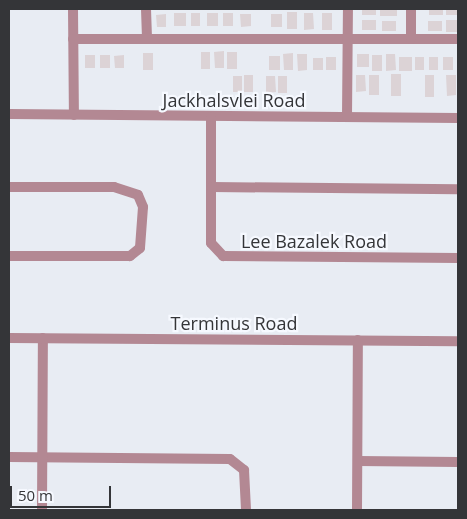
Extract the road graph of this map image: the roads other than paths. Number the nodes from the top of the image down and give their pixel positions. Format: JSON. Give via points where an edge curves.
{"nodes":[{"id":1,"x":73,"y":9,"type":"edge"},
{"id":2,"x":146,"y":9,"type":"edge"},
{"id":3,"x":348,"y":9,"type":"edge"},
{"id":4,"x":411,"y":9,"type":"edge"},
{"id":5,"x":147,"y":38,"type":"junction"},
{"id":6,"x":73,"y":39,"type":"junction"},
{"id":7,"x":411,"y":39,"type":"junction"},
{"id":8,"x":348,"y":40,"type":"junction"},
{"id":9,"x":458,"y":40,"type":"edge"},
{"id":10,"x":9,"y":114,"type":"edge"},
{"id":11,"x":74,"y":115,"type":"junction"},
{"id":12,"x":347,"y":116,"type":"junction"},
{"id":13,"x":211,"y":117,"type":"junction"},
{"id":14,"x":458,"y":118,"type":"edge"},
{"id":15,"x":9,"y":187,"type":"edge"},
{"id":16,"x":212,"y":187,"type":"junction"},
{"id":17,"x":458,"y":189,"type":"edge"},
{"id":18,"x":9,"y":256,"type":"edge"},
{"id":19,"x":458,"y":258,"type":"edge"},
{"id":20,"x":9,"y":338,"type":"edge"},
{"id":21,"x":44,"y":338,"type":"junction"},
{"id":22,"x":358,"y":340,"type":"junction"},
{"id":23,"x":458,"y":341,"type":"edge"},
{"id":24,"x":9,"y":457,"type":"edge"},
{"id":25,"x":43,"y":458,"type":"junction"},
{"id":26,"x":358,"y":461,"type":"junction"},
{"id":27,"x":458,"y":462,"type":"edge"},
{"id":28,"x":42,"y":510,"type":"edge"},
{"id":29,"x":246,"y":510,"type":"edge"},
{"id":30,"x":357,"y":510,"type":"edge"}],
"edges":[{"from":1,"to":6,"type":"street"},
{"from":2,"to":5,"type":"street"},
{"from":3,"to":8,"type":"street"},
{"from":4,"to":7,"type":"street"},
{"from":5,"to":6,"type":"street"},
{"from":5,"to":8,"type":"street"},
{"from":6,"to":11,"type":"street"},
{"from":7,"to":8,"type":"street"},
{"from":7,"to":9,"type":"street"},
{"from":8,"to":12,"type":"street"},
{"from":10,"to":11,"type":"street","name":"Jackhalsvlei Road"},
{"from":11,"to":13,"type":"street","name":"Jackhalsvlei Road"},
{"from":12,"to":13,"type":"street","name":"Jackhalsvlei Road"},
{"from":12,"to":14,"type":"street","name":"Jackhalsvlei Road"},
{"from":13,"to":16,"type":"street","name":"Lee Bazalek Road"},
{"from":15,"to":18,"type":"street","via":[[114,187],[138,195],[143,206],[140,248],[130,256]]},
{"from":16,"to":17,"type":"street"},
{"from":16,"to":19,"type":"street","name":"Lee Bazalek Road","via":[[211,243],[226,257]]},
{"from":20,"to":21,"type":"street","name":"Terminus Road"},
{"from":21,"to":22,"type":"street","name":"Terminus Road"},
{"from":21,"to":25,"type":"street"},
{"from":22,"to":23,"type":"street","name":"Terminus Road"},
{"from":22,"to":26,"type":"street"},
{"from":24,"to":25,"type":"street"},
{"from":25,"to":28,"type":"street"},
{"from":25,"to":29,"type":"street","via":[[230,459],[244,470]]},
{"from":26,"to":27,"type":"street"},
{"from":26,"to":30,"type":"street"}]}
